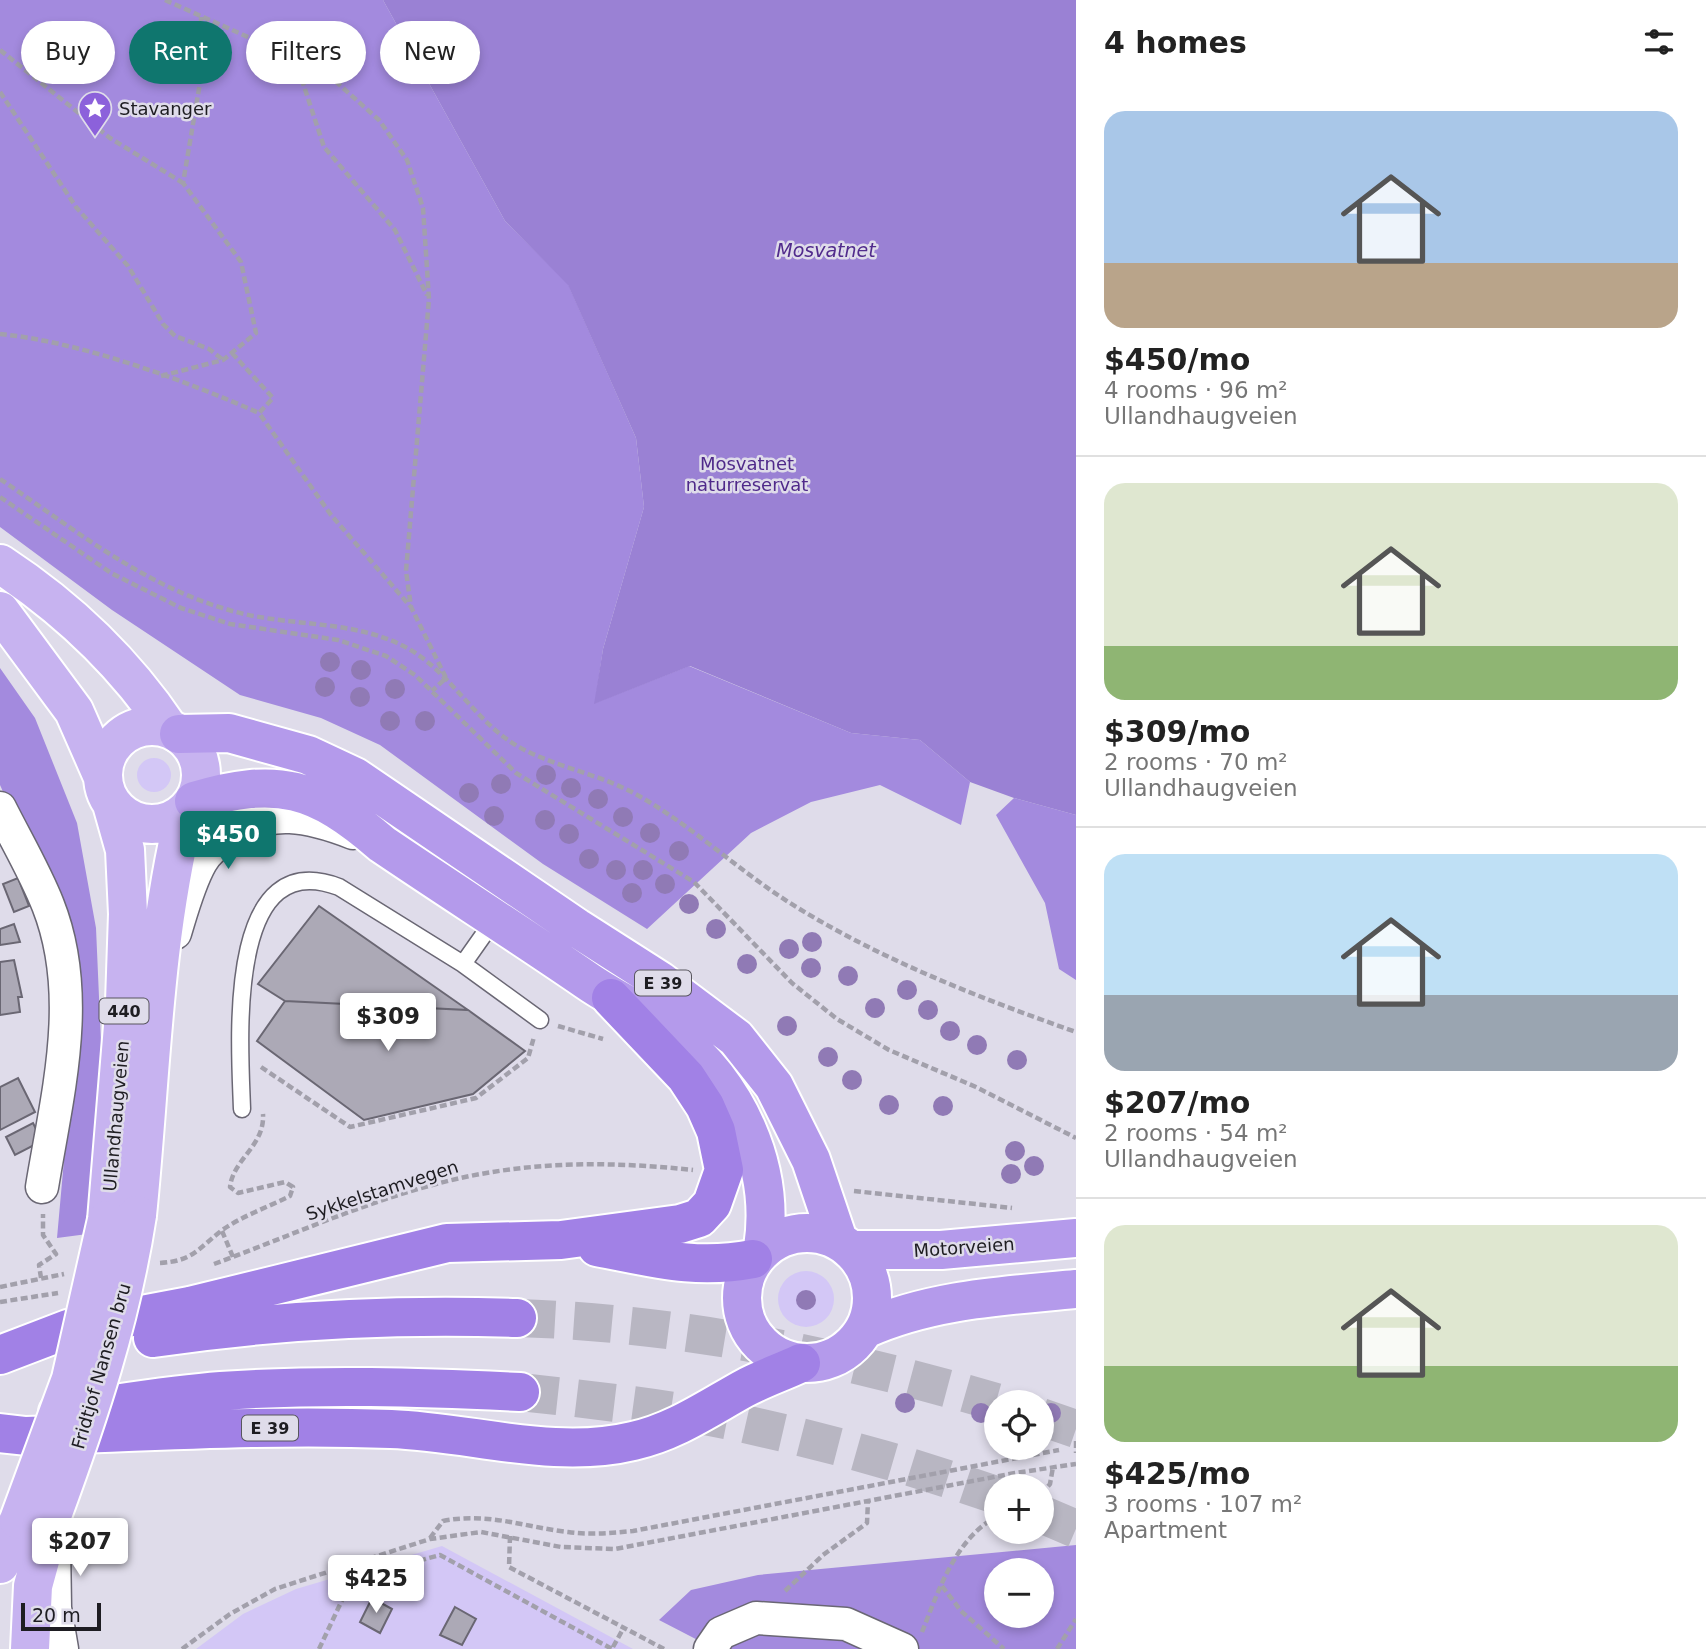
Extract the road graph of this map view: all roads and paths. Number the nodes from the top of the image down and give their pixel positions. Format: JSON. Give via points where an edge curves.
{"nodes":[{"id":1,"x":165,"y":0,"type":"edge"},
{"id":2,"x":201,"y":17,"type":"junction"},
{"id":3,"x":246,"y":37,"type":"edge"},
{"id":4,"x":0,"y":50,"type":"edge"},
{"id":5,"x":303,"y":84,"type":"edge"},
{"id":6,"x":338,"y":84,"type":"edge"},
{"id":7,"x":0,"y":92,"type":"edge"},
{"id":8,"x":183,"y":183,"type":"junction"},
{"id":9,"x":429,"y":299,"type":"junction"},
{"id":10,"x":0,"y":334,"type":"edge"},
{"id":11,"x":232,"y":352,"type":"junction"},
{"id":12,"x":223,"y":360,"type":"junction"},
{"id":13,"x":161,"y":376,"type":"junction"},
{"id":14,"x":259,"y":413,"type":"junction"},
{"id":15,"x":0,"y":479,"type":"edge"},
{"id":16,"x":0,"y":497,"type":"edge"},
{"id":17,"x":0,"y":564,"type":"edge"},
{"id":18,"x":411,"y":607,"type":"junction"},
{"id":19,"x":0,"y":611,"type":"edge"},
{"id":20,"x":446,"y":678,"type":"junction"},
{"id":21,"x":432,"y":691,"type":"junction"},
{"id":22,"x":174,"y":731,"type":"junction"},
{"id":23,"x":108,"y":790,"type":"junction"},
{"id":24,"x":190,"y":807,"type":"junction"},
{"id":25,"x":0,"y":808,"type":"edge"},
{"id":26,"x":382,"y":844,"type":"junction"},
{"id":27,"x":494,"y":920,"type":"junction"},
{"id":28,"x":463,"y":964,"type":"junction"},
{"id":29,"x":611,"y":998,"type":"junction"},
{"id":30,"x":152,"y":1012,"type":"junction"},
{"id":31,"x":540,"y":1020,"type":"joint"},
{"id":32,"x":1076,"y":1032,"type":"edge"},
{"id":33,"x":240,"y":1049,"type":"junction"},
{"id":34,"x":260,"y":1067,"type":"junction"},
{"id":35,"x":261,"y":1079,"type":"dead end"},
{"id":36,"x":262,"y":1102,"type":"dead end"},
{"id":37,"x":242,"y":1109,"type":"dead end"},
{"id":38,"x":1076,"y":1138,"type":"edge"},
{"id":39,"x":704,"y":1171,"type":"dead end"},
{"id":40,"x":42,"y":1187,"type":"joint"},
{"id":41,"x":844,"y":1190,"type":"dead end"},
{"id":42,"x":1018,"y":1209,"type":"dead end"},
{"id":43,"x":122,"y":1218,"type":"junction"},
{"id":44,"x":222,"y":1231,"type":"junction"},
{"id":45,"x":1076,"y":1238,"type":"edge"},
{"id":46,"x":561,"y":1240,"type":"junction"},
{"id":47,"x":845,"y":1245,"type":"junction"},
{"id":48,"x":758,"y":1254,"type":"junction"},
{"id":49,"x":233,"y":1257,"type":"junction"},
{"id":50,"x":179,"y":1262,"type":"dead end"},
{"id":51,"x":212,"y":1265,"type":"dead end"},
{"id":52,"x":41,"y":1278,"type":"dead end"},
{"id":53,"x":1076,"y":1289,"type":"edge"},
{"id":54,"x":517,"y":1318,"type":"tunnel mouth"},
{"id":55,"x":865,"y":1329,"type":"junction"},
{"id":56,"x":0,"y":1355,"type":"edge"},
{"id":57,"x":0,"y":1361,"type":"edge"},
{"id":58,"x":801,"y":1363,"type":"junction"},
{"id":59,"x":520,"y":1392,"type":"tunnel mouth"},
{"id":60,"x":0,"y":1420,"type":"edge"},
{"id":61,"x":0,"y":1433,"type":"edge"},
{"id":62,"x":1076,"y":1441,"type":"edge"},
{"id":63,"x":1059,"y":1450,"type":"dead end"},
{"id":64,"x":1076,"y":1453,"type":"edge"},
{"id":65,"x":1076,"y":1464,"type":"edge"},
{"id":66,"x":1053,"y":1467,"type":"junction"},
{"id":67,"x":1052,"y":1474,"type":"edge"},
{"id":68,"x":868,"y":1501,"type":"junction"},
{"id":69,"x":36,"y":1516,"type":"junction"},
{"id":70,"x":984,"y":1526,"type":"edge"},
{"id":71,"x":510,"y":1536,"type":"junction"},
{"id":72,"x":430,"y":1539,"type":"junction"},
{"id":73,"x":0,"y":1564,"type":"edge"},
{"id":74,"x":941,"y":1585,"type":"junction"},
{"id":75,"x":756,"y":1618,"type":"junction"},
{"id":76,"x":1076,"y":1619,"type":"edge"},
{"id":77,"x":0,"y":1629,"type":"edge"},
{"id":78,"x":624,"y":1629,"type":"junction"},
{"id":79,"x":911,"y":1643,"type":"edge"},
{"id":80,"x":613,"y":1648,"type":"edge"},
{"id":81,"x":28,"y":1649,"type":"edge"},
{"id":82,"x":62,"y":1649,"type":"edge"},
{"id":83,"x":182,"y":1649,"type":"edge"},
{"id":84,"x":319,"y":1649,"type":"edge"},
{"id":85,"x":664,"y":1649,"type":"edge"},
{"id":86,"x":710,"y":1649,"type":"edge"},
{"id":87,"x":1004,"y":1649,"type":"edge"},
{"id":88,"x":1057,"y":1649,"type":"edge"}],
"edges":[{"from":1,"to":2,"type":"path"},
{"from":2,"to":3,"type":"path"},
{"from":2,"to":8,"type":"path","via":[[202,71]]},
{"from":4,"to":8,"type":"path","via":[[110,138]]},
{"from":5,"to":9,"type":"path","via":[[324,147],[396,230]]},
{"from":6,"to":9,"type":"path","via":[[379,120],[407,160],[423,208]]},
{"from":7,"to":12,"type":"path","via":[[76,207],[128,266],[163,324],[175,336],[209,349]]},
{"from":8,"to":11,"type":"path","via":[[241,262],[256,334]]},
{"from":9,"to":18,"type":"path","via":[[406,571]]},
{"from":10,"to":13,"type":"path","via":[[35,337]]},
{"from":11,"to":12,"type":"path"},
{"from":11,"to":14,"type":"path","via":[[273,398]]},
{"from":12,"to":13,"type":"path"},
{"from":13,"to":14,"type":"path"},
{"from":14,"to":18,"type":"path","via":[[331,514]]},
{"from":15,"to":20,"type":"path","via":[[121,563],[165,587],[232,611],[384,637],[421,657]]},
{"from":16,"to":21,"type":"path","via":[[111,573],[159,598],[230,624],[360,645],[399,664]]},
{"from":17,"to":22,"type":"main road","number":"440","via":[[37,588],[108,651]]},
{"from":18,"to":20,"type":"path"},
{"from":19,"to":23,"type":"main road","name":"Ullandhaugveien","number":"440","via":[[74,711]]},
{"from":20,"to":21,"type":"path"},
{"from":20,"to":32,"type":"path","via":[[485,721],[520,748],[642,797],[820,922],[923,973]]},
{"from":21,"to":38,"type":"path","via":[[516,773],[694,882],[792,983],[837,1019],[889,1050],[976,1087]]},
{"from":22,"to":23,"type":"main road","via":[[153,726],[123,736],[112,747]]},
{"from":22,"to":24,"type":"main road","number":"440","via":[[190,744],[202,772]]},
{"from":22,"to":47,"type":"highway","number":"E 39","via":[[229,733],[308,755],[355,777],[723,1026],[774,1086],[811,1160]]},
{"from":23,"to":24,"type":"main road","via":[[124,815],[139,822],[171,821]]},
{"from":23,"to":43,"type":"main road","name":"Ullandhaugveien","number":"440","via":[[125,850],[128,914]]},
{"from":24,"to":26,"type":"highway","number":"E 39","via":[[244,788],[287,789],[348,814]]},
{"from":24,"to":30,"type":"main road","name":"Ullandhaugveien","number":"440","via":[[175,852]]},
{"from":25,"to":40,"type":"street","via":[[48,906],[67,1000],[64,1058]]},
{"from":26,"to":27,"type":"highway","number":"E 39"},
{"from":26,"to":30,"type":"street","via":[[321,821],[289,815],[260,820],[218,842],[202,860],[191,885]]},
{"from":27,"to":28,"type":"lane"},
{"from":27,"to":29,"type":"highway","number":"E 39"},
{"from":28,"to":31,"type":"lane"},
{"from":28,"to":33,"type":"lane","via":[[339,887],[320,880],[296,881],[265,907],[249,938],[241,984]]},
{"from":29,"to":46,"type":"highway","number":"E 39","via":[[687,1077],[705,1105],[724,1170],[720,1190],[699,1218],[680,1224]]},
{"from":29,"to":48,"type":"highway","number":"E 39","via":[[673,1034],[716,1078],[736,1108],[761,1167],[767,1197]]},
{"from":30,"to":43,"type":"main road","name":"Ullandhaugveien","number":"440"},
{"from":31,"to":34,"type":"path","via":[[528,1058],[476,1098],[350,1127]]},
{"from":33,"to":34,"type":"path"},
{"from":33,"to":37,"type":"lane"},
{"from":34,"to":35,"type":"path"},
{"from":36,"to":44,"type":"path","via":[[264,1125],[256,1146],[232,1174],[230,1187],[238,1193],[285,1182],[293,1187],[290,1196]]},
{"from":39,"to":49,"type":"path","name":"Sykkelstamvegen","via":[[595,1163],[470,1176],[390,1198]]},
{"from":40,"to":52,"type":"path","via":[[43,1235],[55,1254],[39,1265]]},
{"from":41,"to":42,"type":"path"},
{"from":43,"to":69,"type":"main road","name":"Fridtjof Nansen bru","number":"440","bridge":true,"via":[[128,1272],[101,1379]]},
{"from":44,"to":49,"type":"path"},
{"from":44,"to":50,"type":"path","via":[[202,1250]]},
{"from":45,"to":47,"type":"highway","name":"Motorveien","number":"E 39","via":[[942,1251]]},
{"from":46,"to":48,"type":"highway","number":"E 39","via":[[686,1264],[717,1266]]},
{"from":46,"to":56,"type":"highway","number":"E 39","via":[[447,1243],[190,1306],[68,1329]]},
{"from":47,"to":48,"type":"highway","number":"E 39","via":[[820,1233],[799,1232],[780,1237]]},
{"from":47,"to":55,"type":"highway","number":"E 39","via":[[865,1267],[872,1287],[872,1309]]},
{"from":48,"to":58,"type":"highway","number":"E 39","via":[[744,1277],[744,1316],[752,1334],[773,1354]]},
{"from":49,"to":51,"type":"path","name":"Sykkelstamvegen"},
{"from":53,"to":55,"type":"highway","number":"E 39","via":[[954,1301]]},
{"from":54,"to":57,"type":"highway","via":[[445,1315],[299,1321],[216,1328]]},
{"from":55,"to":58,"type":"highway","number":"E 39","via":[[838,1356]]},
{"from":58,"to":61,"type":"highway","number":"E 39","via":[[745,1387],[670,1429],[600,1447],[567,1448],[460,1433],[312,1427]]},
{"from":59,"to":60,"type":"highway","number":"E 39","via":[[356,1385],[219,1391]]},
{"from":62,"to":64,"type":"path"},
{"from":63,"to":72,"type":"path","via":[[633,1531],[581,1533],[501,1518],[465,1517],[443,1521]]},
{"from":65,"to":66,"type":"path"},
{"from":66,"to":67,"type":"path"},
{"from":66,"to":68,"type":"path"},
{"from":68,"to":71,"type":"path","via":[[615,1549],[561,1547]]},
{"from":68,"to":75,"type":"path","via":[[867,1523],[823,1555]]},
{"from":69,"to":73,"type":"main road","number":"440"},
{"from":69,"to":81,"type":"main road","number":"440"},
{"from":69,"to":82,"type":"street","number":"440"},
{"from":70,"to":74,"type":"path"},
{"from":71,"to":72,"type":"path","via":[[465,1533]]},
{"from":71,"to":78,"type":"path","via":[[509,1567]]},
{"from":72,"to":83,"type":"path","via":[[275,1589]]},
{"from":74,"to":79,"type":"path"},
{"from":74,"to":87,"type":"path","via":[[961,1611]]},
{"from":75,"to":79,"type":"street","via":[[846,1624]]},
{"from":75,"to":86,"type":"street","via":[[721,1633]]},
{"from":76,"to":88,"type":"path"},
{"from":77,"to":81,"type":"main road","number":"440"},
{"from":78,"to":80,"type":"path"},
{"from":78,"to":85,"type":"path"},
{"from":80,"to":84,"type":"path","via":[[440,1555],[352,1578]]}]}
